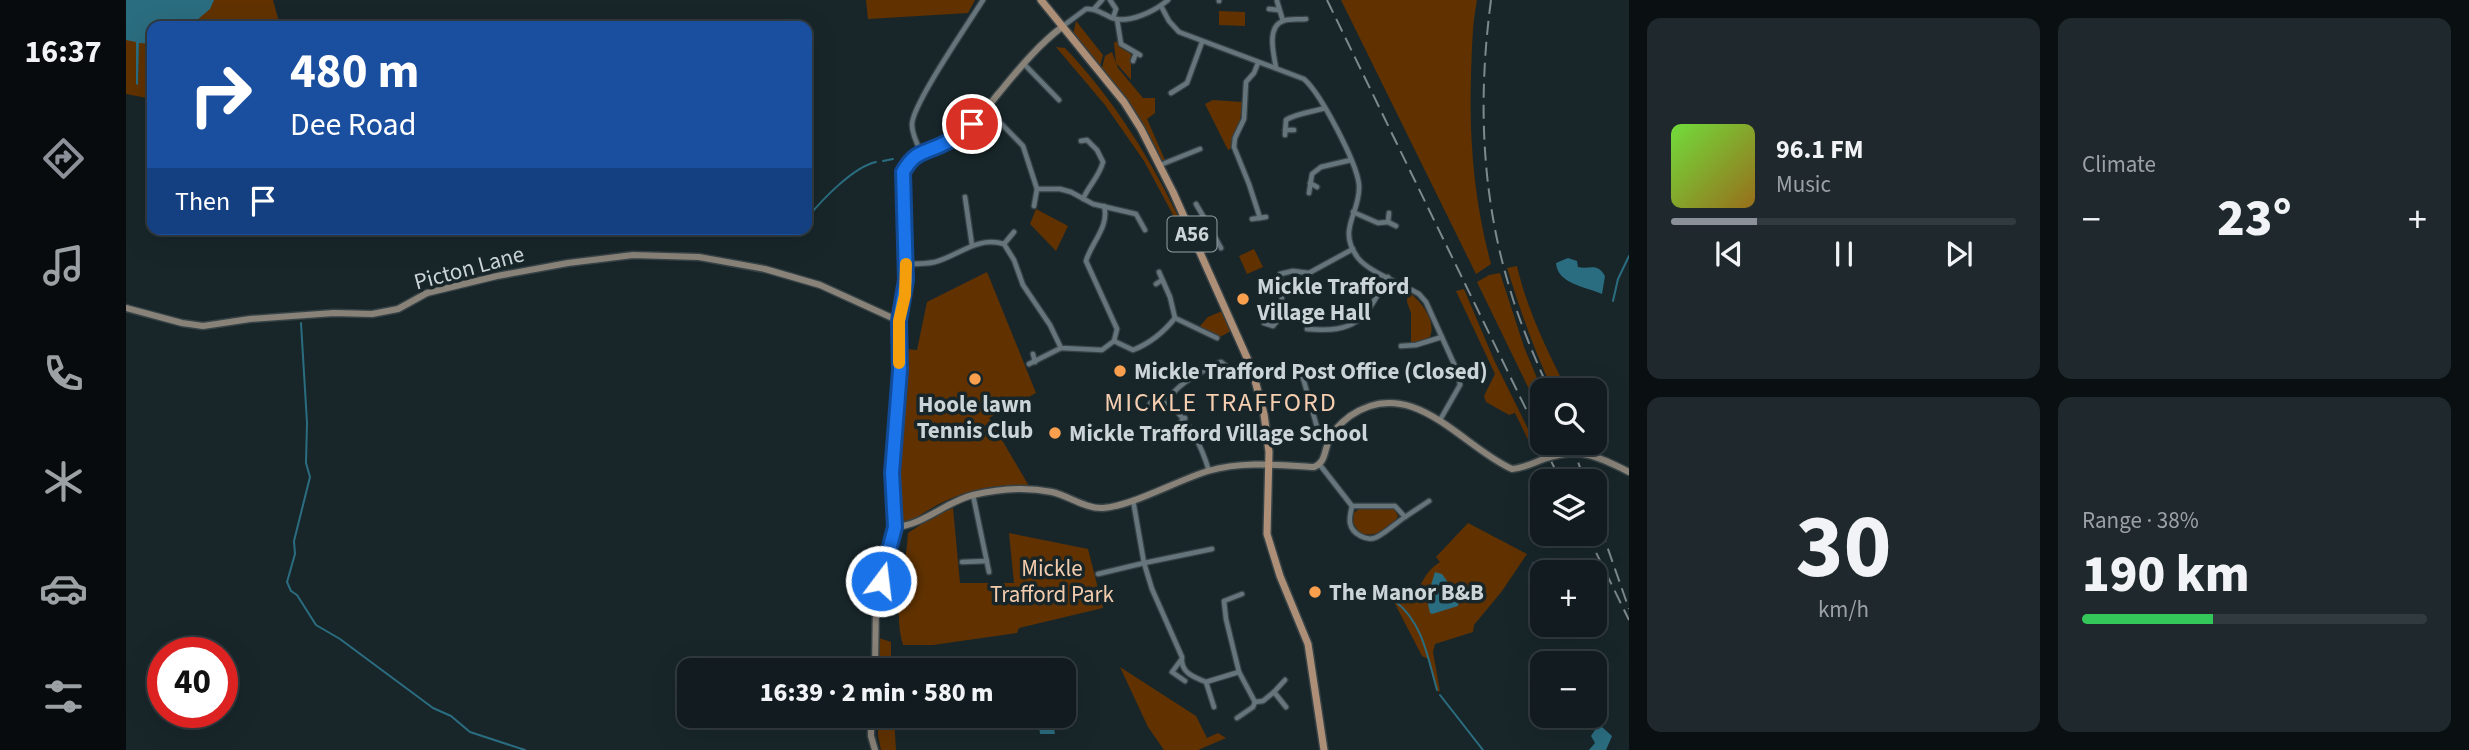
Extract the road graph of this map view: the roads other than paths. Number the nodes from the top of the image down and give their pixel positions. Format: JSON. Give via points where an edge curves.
{"nodes":[{"id":1,"x":983,"y":0,"type":"edge"},
{"id":2,"x":1041,"y":0,"type":"edge"},
{"id":3,"x":1102,"y":0,"type":"edge"},
{"id":4,"x":1110,"y":0,"type":"edge"},
{"id":5,"x":1168,"y":0,"type":"edge"},
{"id":6,"x":1278,"y":1,"type":"edge"},
{"id":7,"x":1161,"y":6,"type":"junction"},
{"id":8,"x":1094,"y":9,"type":"junction"},
{"id":9,"x":1269,"y":9,"type":"dead end"},
{"id":10,"x":1278,"y":10,"type":"junction"},
{"id":11,"x":1115,"y":19,"type":"junction"},
{"id":12,"x":1306,"y":19,"type":"dead end"},
{"id":13,"x":1283,"y":21,"type":"junction"},
{"id":14,"x":1062,"y":27,"type":"junction"},
{"id":15,"x":1202,"y":42,"type":"junction"},
{"id":16,"x":1133,"y":61,"type":"dead end"},
{"id":17,"x":1258,"y":63,"type":"junction"},
{"id":18,"x":1023,"y":64,"type":"junction"},
{"id":19,"x":1276,"y":68,"type":"junction"},
{"id":20,"x":1171,"y":93,"type":"dead end"},
{"id":21,"x":1059,"y":100,"type":"dead end"},
{"id":22,"x":986,"y":108,"type":"junction"},
{"id":23,"x":1325,"y":108,"type":"junction"},
{"id":24,"x":1294,"y":130,"type":"dead end"},
{"id":25,"x":1080,"y":141,"type":"dead end"},
{"id":26,"x":1200,"y":149,"type":"dead end"},
{"id":27,"x":921,"y":152,"type":"junction"},
{"id":28,"x":1351,"y":160,"type":"junction"},
{"id":29,"x":1160,"y":165,"type":"junction"},
{"id":30,"x":1310,"y":183,"type":"junction"},
{"id":31,"x":1317,"y":187,"type":"dead end"},
{"id":32,"x":1037,"y":189,"type":"junction"},
{"id":33,"x":1309,"y":193,"type":"dead end"},
{"id":34,"x":965,"y":197,"type":"dead end"},
{"id":35,"x":1083,"y":200,"type":"junction"},
{"id":36,"x":1196,"y":204,"type":"dead end"},
{"id":37,"x":1034,"y":206,"type":"dead end"},
{"id":38,"x":1104,"y":206,"type":"junction"},
{"id":39,"x":1353,"y":212,"type":"junction"},
{"id":40,"x":1389,"y":213,"type":"dead end"},
{"id":41,"x":1266,"y":217,"type":"dead end"},
{"id":42,"x":1260,"y":218,"type":"junction"},
{"id":43,"x":1252,"y":219,"type":"dead end"},
{"id":44,"x":1206,"y":221,"type":"junction"},
{"id":45,"x":1388,"y":222,"type":"junction"},
{"id":46,"x":1396,"y":226,"type":"dead end"},
{"id":47,"x":1190,"y":229,"type":"junction"},
{"id":48,"x":1145,"y":230,"type":"dead end"},
{"id":49,"x":1014,"y":232,"type":"dead end"},
{"id":50,"x":1004,"y":244,"type":"junction"},
{"id":51,"x":972,"y":245,"type":"junction"},
{"id":52,"x":1221,"y":248,"type":"dead end"},
{"id":53,"x":1353,"y":250,"type":"junction"},
{"id":54,"x":906,"y":264,"type":"junction"},
{"id":55,"x":1159,"y":272,"type":"dead end"},
{"id":56,"x":1388,"y":277,"type":"junction"},
{"id":57,"x":1162,"y":280,"type":"junction"},
{"id":58,"x":1156,"y":284,"type":"dead end"},
{"id":59,"x":126,"y":308,"type":"edge"},
{"id":60,"x":1175,"y":318,"type":"junction"},
{"id":61,"x":899,"y":321,"type":"junction"},
{"id":62,"x":1264,"y":323,"type":"dead end"},
{"id":63,"x":1307,"y":329,"type":"dead end"},
{"id":64,"x":1442,"y":337,"type":"junction"},
{"id":65,"x":1217,"y":338,"type":"dead end"},
{"id":66,"x":1114,"y":341,"type":"junction"},
{"id":67,"x":1401,"y":345,"type":"dead end"},
{"id":68,"x":1061,"y":348,"type":"junction"},
{"id":69,"x":1033,"y":354,"type":"dead end"},
{"id":70,"x":1035,"y":362,"type":"junction"},
{"id":71,"x":1299,"y":364,"type":"dead end"},
{"id":72,"x":1029,"y":365,"type":"dead end"},
{"id":73,"x":1225,"y":365,"type":"dead end"},
{"id":74,"x":1150,"y":401,"type":"dead end"},
{"id":75,"x":1170,"y":404,"type":"junction"},
{"id":76,"x":1185,"y":418,"type":"junction"},
{"id":77,"x":1440,"y":421,"type":"junction"},
{"id":78,"x":1329,"y":440,"type":"junction"},
{"id":79,"x":1154,"y":441,"type":"dead end"},
{"id":80,"x":1269,"y":464,"type":"junction"},
{"id":81,"x":1320,"y":465,"type":"junction"},
{"id":82,"x":1209,"y":471,"type":"junction"},
{"id":83,"x":1629,"y":472,"type":"edge"},
{"id":84,"x":973,"y":495,"type":"junction"},
{"id":85,"x":1133,"y":499,"type":"junction"},
{"id":86,"x":1429,"y":501,"type":"dead end"},
{"id":87,"x":1352,"y":506,"type":"junction"},
{"id":88,"x":1405,"y":517,"type":"junction"},
{"id":89,"x":895,"y":527,"type":"junction"},
{"id":90,"x":1212,"y":549,"type":"dead end"},
{"id":91,"x":987,"y":561,"type":"junction"},
{"id":92,"x":962,"y":562,"type":"dead end"},
{"id":93,"x":1144,"y":563,"type":"junction"},
{"id":94,"x":989,"y":572,"type":"dead end"},
{"id":95,"x":1098,"y":573,"type":"dead end"},
{"id":96,"x":1242,"y":594,"type":"dead end"},
{"id":97,"x":874,"y":658,"type":"edge"},
{"id":98,"x":1181,"y":660,"type":"junction"},
{"id":99,"x":1239,"y":672,"type":"junction"},
{"id":100,"x":1285,"y":680,"type":"dead end"},
{"id":101,"x":1185,"y":681,"type":"dead end"},
{"id":102,"x":1206,"y":682,"type":"junction"},
{"id":103,"x":1274,"y":692,"type":"junction"},
{"id":104,"x":1255,"y":702,"type":"junction"},
{"id":105,"x":1213,"y":707,"type":"dead end"},
{"id":106,"x":1286,"y":707,"type":"dead end"},
{"id":107,"x":1237,"y":718,"type":"dead end"},
{"id":108,"x":871,"y":728,"type":"edge"},
{"id":109,"x":875,"y":750,"type":"edge"},
{"id":110,"x":1324,"y":750,"type":"edge"}],
"edges":[{"from":1,"to":27,"type":"street","via":[[914,114],[912,125]]},
{"from":2,"to":14,"type":"main road","number":"A56"},
{"from":3,"to":8,"type":"street"},
{"from":4,"to":11,"type":"street","via":[[1116,9]]},
{"from":5,"to":7,"type":"street"},
{"from":6,"to":10,"type":"street"},
{"from":7,"to":11,"type":"street"},
{"from":7,"to":15,"type":"street","via":[[1180,32]]},
{"from":8,"to":11,"type":"street"},
{"from":8,"to":14,"type":"street","via":[[1086,9]]},
{"from":9,"to":10,"type":"street"},
{"from":10,"to":13,"type":"street"},
{"from":11,"to":16,"type":"street","via":[[1121,44],[1138,54]]},
{"from":12,"to":13,"type":"street"},
{"from":13,"to":19,"type":"street","via":[[1273,35]]},
{"from":14,"to":18,"type":"street"},
{"from":14,"to":29,"type":"main road","number":"A56","via":[[1124,103]]},
{"from":15,"to":17,"type":"street"},
{"from":15,"to":20,"type":"street","via":[[1187,83]]},
{"from":17,"to":19,"type":"street"},
{"from":17,"to":42,"type":"street","via":[[1246,82],[1244,119],[1234,147]]},
{"from":18,"to":21,"type":"street"},
{"from":18,"to":22,"type":"street"},
{"from":19,"to":23,"type":"street","via":[[1304,79]]},
{"from":22,"to":27,"type":"street","via":[[952,139]]},
{"from":22,"to":32,"type":"street","via":[[1023,146]]},
{"from":23,"to":24,"type":"street","via":[[1286,120],[1285,133]]},
{"from":23,"to":28,"type":"street"},
{"from":25,"to":35,"type":"street","via":[[1087,140],[1103,162]]},
{"from":26,"to":29,"type":"street"},
{"from":27,"to":54,"type":"street","via":[[903,172]]},
{"from":28,"to":30,"type":"street","via":[[1321,167]]},
{"from":28,"to":39,"type":"street","via":[[1359,183]]},
{"from":29,"to":47,"type":"main road","number":"A56"},
{"from":30,"to":31,"type":"street"},
{"from":30,"to":33,"type":"street"},
{"from":32,"to":35,"type":"street","via":[[1060,189]]},
{"from":32,"to":37,"type":"street"},
{"from":34,"to":51,"type":"street"},
{"from":35,"to":38,"type":"street"},
{"from":36,"to":44,"type":"street"},
{"from":38,"to":48,"type":"street","via":[[1136,214]]},
{"from":38,"to":66,"type":"street","via":[[1104,223],[1086,261],[1117,329]]},
{"from":39,"to":45,"type":"street","via":[[1378,223]]},
{"from":39,"to":53,"type":"street","via":[[1349,225]]},
{"from":40,"to":45,"type":"street"},
{"from":41,"to":42,"type":"street"},
{"from":42,"to":43,"type":"street"},
{"from":44,"to":47,"type":"street"},
{"from":44,"to":52,"type":"street"},
{"from":45,"to":46,"type":"street"},
{"from":47,"to":80,"type":"main road","number":"A56","via":[[1252,369],[1264,414]]},
{"from":49,"to":50,"type":"street"},
{"from":50,"to":51,"type":"street","via":[[992,240]]},
{"from":50,"to":68,"type":"street"},
{"from":51,"to":54,"type":"street","via":[[935,262]]},
{"from":53,"to":56,"type":"street","via":[[1360,260]]},
{"from":53,"to":62,"type":"street","via":[[1309,273],[1280,274],[1280,319],[1273,326]]},
{"from":54,"to":61,"type":"street"},
{"from":55,"to":57,"type":"street"},
{"from":56,"to":63,"type":"street","via":[[1368,312],[1352,324],[1333,332]]},
{"from":56,"to":64,"type":"street","via":[[1419,293]]},
{"from":57,"to":58,"type":"street"},
{"from":57,"to":60,"type":"street"},
{"from":59,"to":61,"type":"street","name":"Picton Lane","via":[[203,326],[334,313],[372,314],[398,309],[427,293],[496,276],[633,255],[699,257],[765,269],[830,289]]},
{"from":60,"to":65,"type":"street"},
{"from":60,"to":66,"type":"street","via":[[1158,338],[1133,350]]},
{"from":61,"to":89,"type":"street","via":[[892,473]]},
{"from":64,"to":67,"type":"street"},
{"from":64,"to":77,"type":"street","via":[[1460,382]]},
{"from":66,"to":68,"type":"street","via":[[1102,350]]},
{"from":68,"to":70,"type":"street"},
{"from":69,"to":70,"type":"street"},
{"from":70,"to":72,"type":"street"},
{"from":71,"to":78,"type":"street","via":[[1319,435]]},
{"from":73,"to":75,"type":"street","via":[[1221,362],[1194,375],[1173,393]]},
{"from":74,"to":75,"type":"street"},
{"from":75,"to":76,"type":"street"},
{"from":76,"to":79,"type":"street"},
{"from":76,"to":82,"type":"street"},
{"from":77,"to":78,"type":"street","via":[[1421,409],[1376,405],[1344,421]]},
{"from":77,"to":83,"type":"street","via":[[1513,469],[1559,454],[1585,452]]},
{"from":78,"to":81,"type":"street"},
{"from":80,"to":81,"type":"street"},
{"from":80,"to":82,"type":"street"},
{"from":80,"to":110,"type":"main road","number":"A56","via":[[1267,534],[1308,644]]},
{"from":81,"to":87,"type":"street"},
{"from":82,"to":85,"type":"street"},
{"from":84,"to":85,"type":"street","via":[[1053,492],[1102,508]]},
{"from":84,"to":89,"type":"street","via":[[910,526]]},
{"from":84,"to":91,"type":"street"},
{"from":85,"to":93,"type":"street"},
{"from":86,"to":88,"type":"street"},
{"from":87,"to":88,"type":"street","via":[[1395,506]]},
{"from":87,"to":88,"type":"street","via":[[1353,530],[1371,539]]},
{"from":89,"to":97,"type":"street","via":[[876,601]]},
{"from":90,"to":93,"type":"street"},
{"from":91,"to":92,"type":"street"},
{"from":91,"to":94,"type":"street"},
{"from":93,"to":95,"type":"street"},
{"from":93,"to":98,"type":"street"},
{"from":96,"to":99,"type":"street","via":[[1224,601]]},
{"from":98,"to":101,"type":"street","via":[[1172,672]]},
{"from":98,"to":102,"type":"street","via":[[1191,676]]},
{"from":99,"to":102,"type":"street"},
{"from":99,"to":104,"type":"street"},
{"from":100,"to":103,"type":"street"},
{"from":102,"to":105,"type":"street"},
{"from":103,"to":104,"type":"street"},
{"from":103,"to":106,"type":"street"},
{"from":104,"to":107,"type":"street"},
{"from":108,"to":109,"type":"street"}]}
